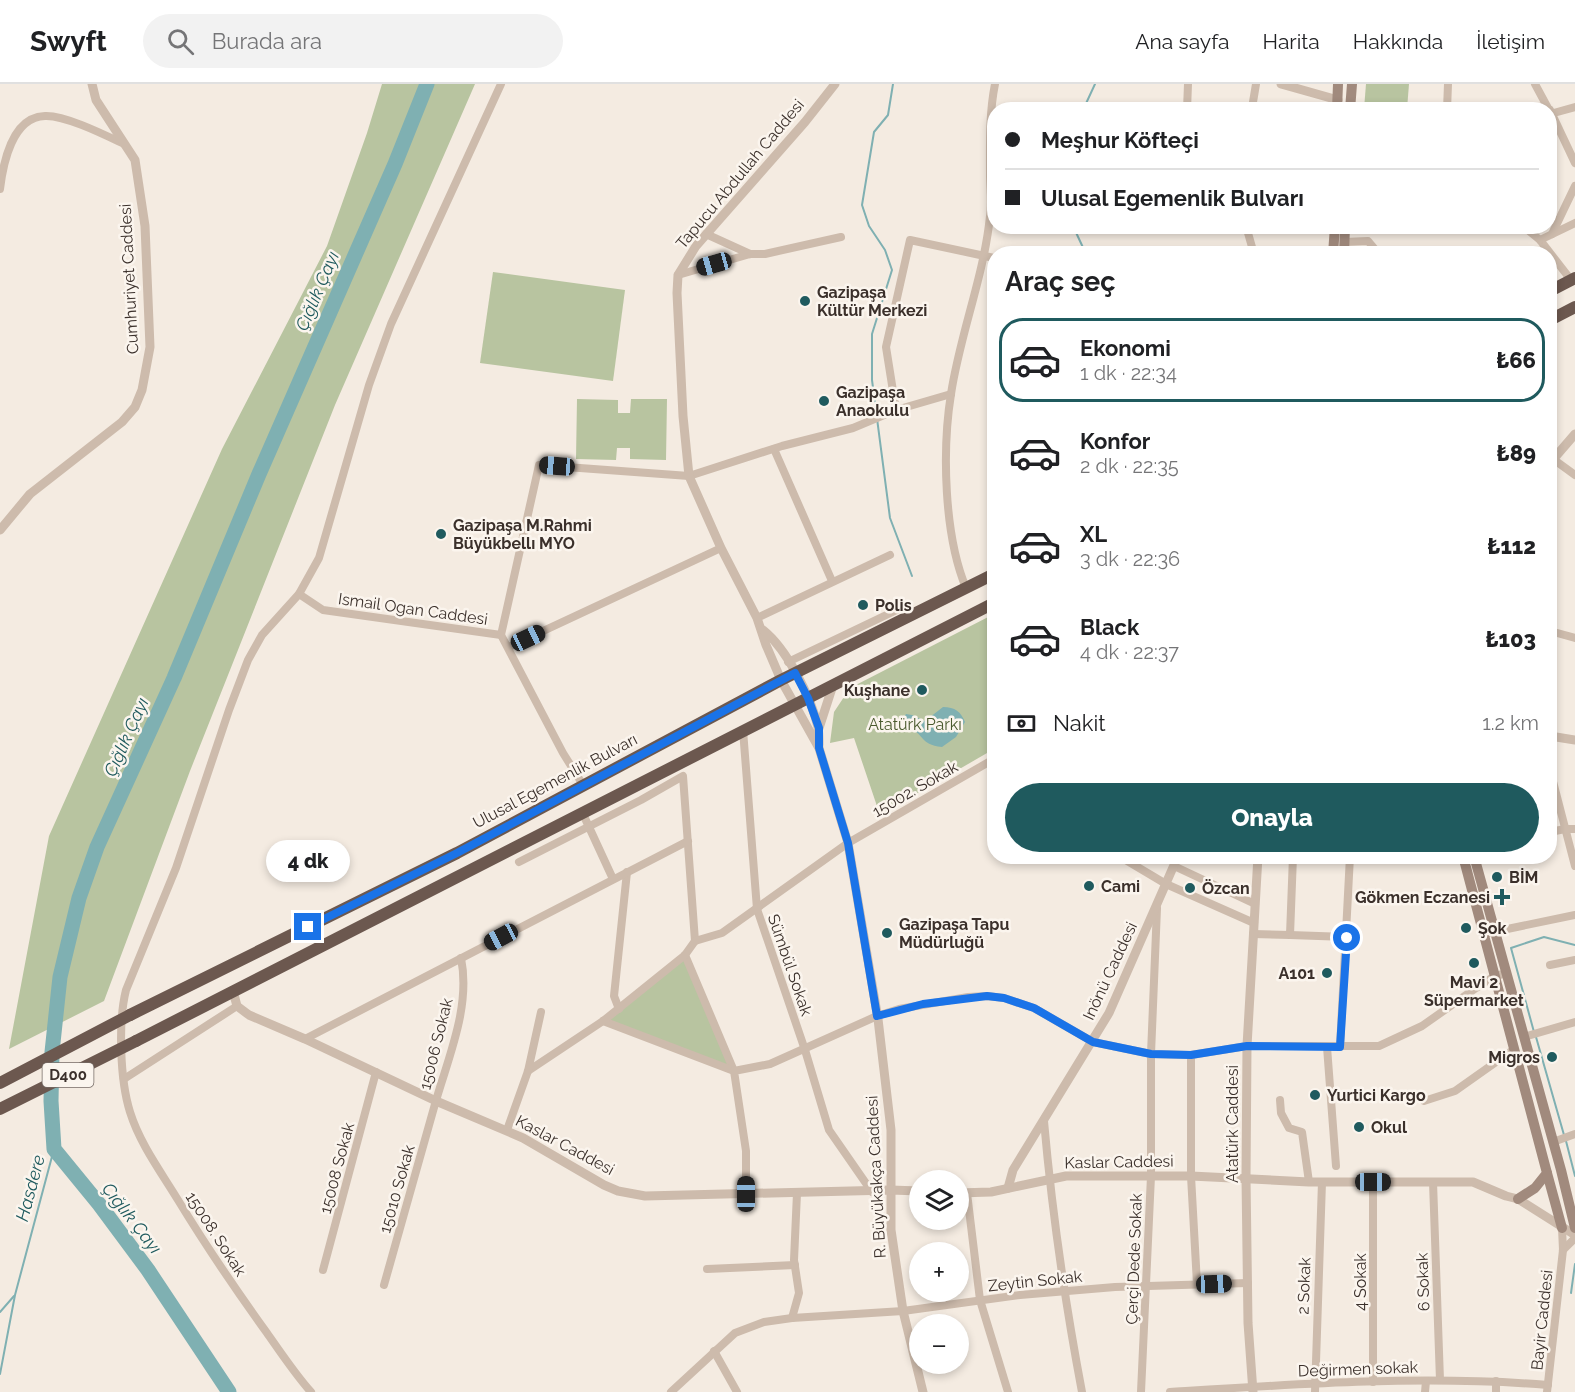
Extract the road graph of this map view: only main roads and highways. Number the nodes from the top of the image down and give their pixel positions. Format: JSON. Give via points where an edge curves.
{"nodes":[{"id":1,"x":1338,"y":84,"type":"edge"},
{"id":2,"x":1352,"y":84,"type":"edge"},
{"id":3,"x":1337,"y":102,"type":"edge"},
{"id":4,"x":1351,"y":102,"type":"edge"},
{"id":5,"x":1573,"y":279,"type":"edge"},
{"id":6,"x":1557,"y":287,"type":"edge"},
{"id":7,"x":1575,"y":307,"type":"edge"},
{"id":8,"x":1557,"y":316,"type":"edge"},
{"id":9,"x":987,"y":578,"type":"edge"},
{"id":10,"x":987,"y":607,"type":"edge"},
{"id":11,"x":1465,"y":864,"type":"edge"},
{"id":12,"x":1476,"y":864,"type":"edge"},
{"id":13,"x":0,"y":1083,"type":"edge"},
{"id":14,"x":0,"y":1109,"type":"edge"},
{"id":15,"x":1547,"y":1173,"type":"junction"},
{"id":16,"x":1518,"y":1199,"type":"road end"},
{"id":17,"x":1562,"y":1228,"type":"road end"},
{"id":18,"x":1575,"y":1228,"type":"edge"}],
"edges":[{"from":1,"to":3,"type":"main road"},
{"from":2,"to":4,"type":"main road"},
{"from":5,"to":6,"type":"highway"},
{"from":7,"to":8,"type":"highway"},
{"from":9,"to":13,"type":"highway","name":"Ulusal Egemenlik Bulvarı","number":"D400","bridge":true,"via":[[791,668],[781,680],[457,853]]},
{"from":10,"to":14,"type":"highway","number":"D400","bridge":true},
{"from":11,"to":15,"type":"main road"},
{"from":12,"to":18,"type":"main road","via":[[1557,1140]]},
{"from":15,"to":16,"type":"main road","via":[[1535,1188]]},
{"from":15,"to":17,"type":"main road"}]}
